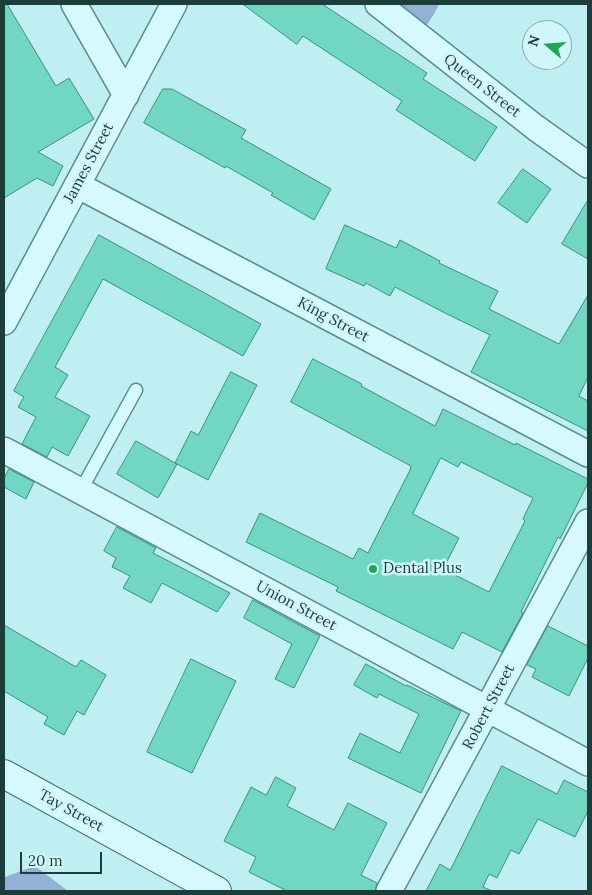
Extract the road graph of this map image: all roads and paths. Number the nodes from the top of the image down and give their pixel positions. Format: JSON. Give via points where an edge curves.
{"nodes":[{"id":1,"x":74,"y":4,"type":"edge"},
{"id":2,"x":174,"y":4,"type":"edge"},
{"id":3,"x":378,"y":4,"type":"edge"},
{"id":4,"x":126,"y":95,"type":"junction"},
{"id":5,"x":588,"y":165,"type":"edge"},
{"id":6,"x":77,"y":185,"type":"junction"},
{"id":7,"x":4,"y":322,"type":"edge"},
{"id":8,"x":136,"y":390,"type":"dead end"},
{"id":9,"x":4,"y":450,"type":"edge"},
{"id":10,"x":588,"y":454,"type":"edge"},
{"id":11,"x":81,"y":490,"type":"junction"},
{"id":12,"x":588,"y":522,"type":"edge"},
{"id":13,"x":488,"y":709,"type":"junction"},
{"id":14,"x":588,"y":763,"type":"edge"},
{"id":15,"x":4,"y":774,"type":"edge"},
{"id":16,"x":217,"y":891,"type":"edge"},
{"id":17,"x":389,"y":891,"type":"edge"}],
"edges":[{"from":1,"to":4,"type":"street"},
{"from":2,"to":4,"type":"street","name":"James Street"},
{"from":3,"to":5,"type":"street","name":"Queen Street"},
{"from":4,"to":6,"type":"street","name":"James Street"},
{"from":6,"to":7,"type":"street","name":"James Street"},
{"from":6,"to":10,"type":"street","name":"King Street"},
{"from":8,"to":11,"type":"lane"},
{"from":9,"to":11,"type":"street","name":"Union Street"},
{"from":11,"to":13,"type":"street","name":"Union Street"},
{"from":12,"to":13,"type":"street","name":"Robert Street"},
{"from":13,"to":14,"type":"street","name":"Union Street"},
{"from":13,"to":17,"type":"street","name":"Robert Street"},
{"from":15,"to":16,"type":"main road","name":"Tay Street"}]}
